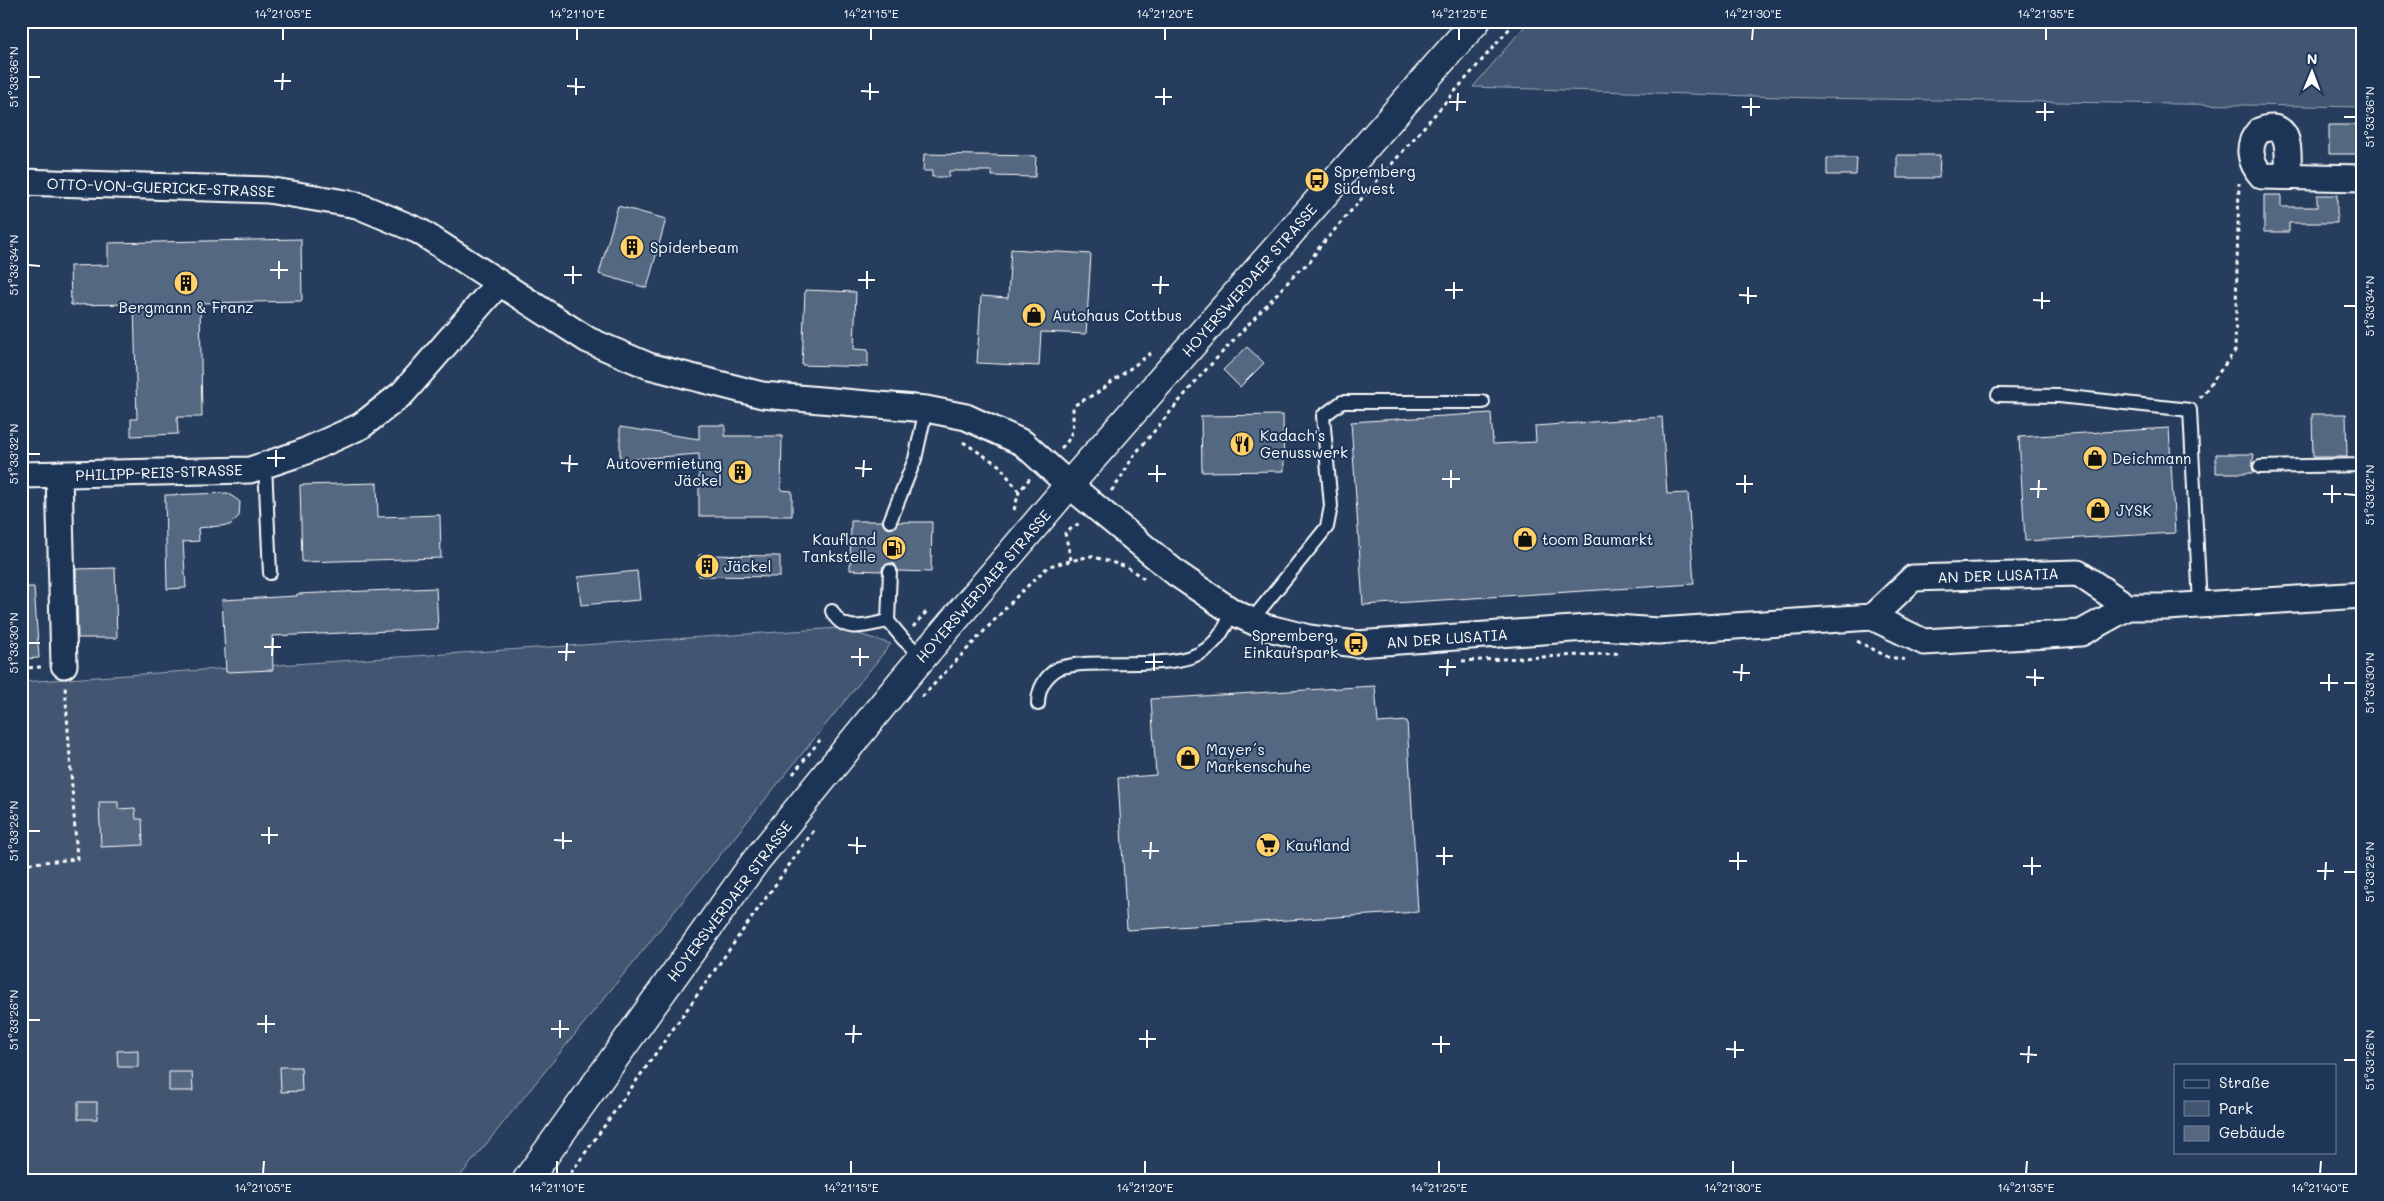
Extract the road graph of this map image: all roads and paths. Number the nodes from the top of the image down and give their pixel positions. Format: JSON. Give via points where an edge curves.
{"nodes":[{"id":1,"x":1476,"y":21,"type":"edge"},
{"id":2,"x":1516,"y":21,"type":"edge"},
{"id":3,"x":2262,"y":176,"type":"junction"},
{"id":4,"x":2288,"y":176,"type":"junction"},
{"id":5,"x":2363,"y":178,"type":"edge"},
{"id":6,"x":21,"y":182,"type":"edge"},
{"id":7,"x":498,"y":284,"type":"junction"},
{"id":8,"x":1998,"y":395,"type":"dead end"},
{"id":9,"x":1483,"y":402,"type":"dead end"},
{"id":10,"x":926,"y":409,"type":"junction"},
{"id":11,"x":2190,"y":410,"type":"junction"},
{"id":12,"x":265,"y":465,"type":"junction"},
{"id":13,"x":2363,"y":465,"type":"edge"},
{"id":14,"x":2260,"y":467,"type":"dead end"},
{"id":15,"x":59,"y":474,"type":"junction"},
{"id":16,"x":21,"y":475,"type":"edge"},
{"id":17,"x":1069,"y":485,"type":"junction"},
{"id":18,"x":1097,"y":508,"type":"junction"},
{"id":19,"x":890,"y":521,"type":"dead end"},
{"id":20,"x":270,"y":572,"type":"dead end"},
{"id":21,"x":890,"y":572,"type":"dead end"},
{"id":22,"x":2363,"y":595,"type":"edge"},
{"id":23,"x":2200,"y":605,"type":"junction"},
{"id":24,"x":2128,"y":607,"type":"junction"},
{"id":25,"x":832,"y":610,"type":"dead end"},
{"id":26,"x":1242,"y":616,"type":"junction"},
{"id":27,"x":1872,"y":617,"type":"junction"},
{"id":28,"x":888,"y":621,"type":"junction"},
{"id":29,"x":922,"y":656,"type":"junction"},
{"id":30,"x":64,"y":665,"type":"joint"},
{"id":31,"x":918,"y":702,"type":"dead end"},
{"id":32,"x":1038,"y":704,"type":"dead end"},
{"id":33,"x":815,"y":829,"type":"dead end"},
{"id":34,"x":21,"y":864,"type":"edge"},
{"id":35,"x":106,"y":1180,"type":"edge"},
{"id":36,"x":159,"y":1180,"type":"edge"},
{"id":37,"x":527,"y":1180,"type":"edge"},
{"id":38,"x":566,"y":1180,"type":"edge"}],
"edges":[{"from":1,"to":17,"type":"main road","name":"HOYERSWERDAER STRASSE"},
{"from":2,"to":18,"type":"path","via":[[1317,250],[1309,264],[1302,267],[1202,374],[1135,454],[1124,476]]},
{"from":3,"to":4,"type":"street"},
{"from":3,"to":4,"type":"street","via":[[2253,162],[2251,144],[2259,131],[2274,129],[2281,132],[2288,143]]},
{"from":3,"to":11,"type":"path","via":[[2239,176],[2235,351]]},
{"from":4,"to":5,"type":"street"},
{"from":6,"to":7,"type":"street","name":"OTTO-VON-GUERICKE-STRASSE","via":[[268,190],[357,205],[419,231]]},
{"from":7,"to":10,"type":"street","name":"OTTO-VON-GUERICKE-STRASSE","via":[[588,340],[649,366],[762,396]]},
{"from":7,"to":12,"type":"street","name":"PHILIPP-REIS-STRASSE","via":[[403,393],[368,421],[301,453]]},
{"from":8,"to":11,"type":"lane","via":[[2059,396]]},
{"from":9,"to":26,"type":"lane","via":[[1342,402],[1323,416],[1331,506],[1327,527]]},
{"from":10,"to":17,"type":"street","name":"OTTO-VON-GUERICKE-STRASSE","via":[[966,417],[1023,443]]},
{"from":10,"to":19,"type":"lane","via":[[915,459]]},
{"from":11,"to":23,"type":"lane"},
{"from":12,"to":15,"type":"street","name":"PHILIPP-REIS-STRASSE","via":[[250,470]]},
{"from":12,"to":20,"type":"lane"},
{"from":13,"to":14,"type":"lane"},
{"from":15,"to":16,"type":"street","name":"PHILIPP-REIS-STRASSE"},
{"from":15,"to":30,"type":"street"},
{"from":17,"to":18,"type":"street","name":"AN DER LUSATIA"},
{"from":17,"to":29,"type":"main road","name":"HOYERSWERDAER STRASSE"},
{"from":18,"to":26,"type":"street","name":"AN DER LUSATIA","via":[[1177,574]]},
{"from":18,"to":31,"type":"path","via":[[1065,533],[1071,560],[1049,566],[1036,577]]},
{"from":21,"to":28,"type":"lane"},
{"from":22,"to":23,"type":"street","name":"AN DER LUSATIA"},
{"from":23,"to":24,"type":"street","name":"AN DER LUSATIA"},
{"from":24,"to":27,"type":"street","name":"AN DER LUSATIA","via":[[2081,633],[1924,642]]},
{"from":24,"to":27,"type":"street","name":"AN DER LUSATIA","via":[[2078,572],[2006,573],[1913,578]]},
{"from":25,"to":28,"type":"lane","via":[[841,623],[851,627]]},
{"from":26,"to":27,"type":"street","name":"AN DER LUSATIA","via":[[1265,627],[1310,638],[1356,644],[1602,627],[1658,631]]},
{"from":26,"to":32,"type":"lane","via":[[1198,655],[1174,661],[1059,668],[1042,686]]},
{"from":28,"to":29,"type":"lane"},
{"from":29,"to":37,"type":"main road","name":"HOYERSWERDAER STRASSE","via":[[755,862]]},
{"from":30,"to":34,"type":"path","via":[[77,859]]},
{"from":33,"to":38,"type":"path"},
{"from":35,"to":36,"type":"path","via":[[159,1176]]}]}
